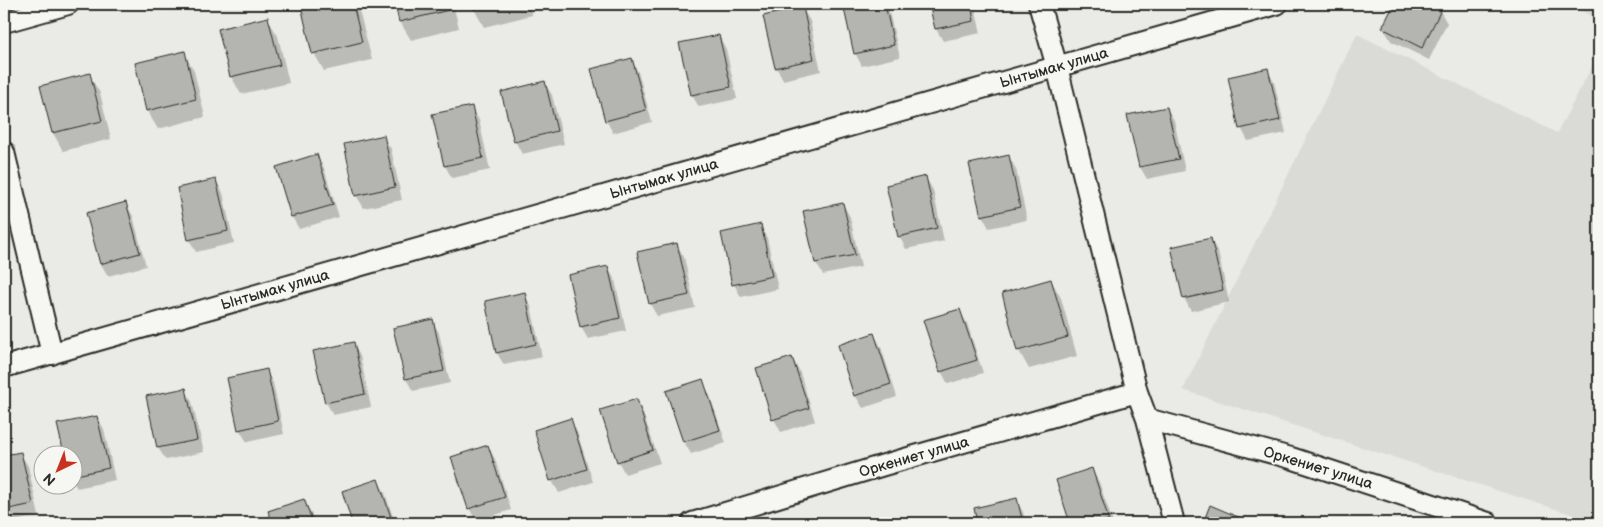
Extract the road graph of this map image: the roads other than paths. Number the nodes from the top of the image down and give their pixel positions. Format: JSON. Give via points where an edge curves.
{"nodes":[{"id":1,"x":68,"y":4,"type":"edge"},
{"id":2,"x":1039,"y":4,"type":"edge"},
{"id":3,"x":1277,"y":4,"type":"edge"},
{"id":4,"x":4,"y":22,"type":"edge"},
{"id":5,"x":1058,"y":68,"type":"junction"},
{"id":6,"x":4,"y":152,"type":"edge"},
{"id":7,"x":52,"y":354,"type":"junction"},
{"id":8,"x":4,"y":367,"type":"edge"},
{"id":9,"x":1138,"y":392,"type":"junction"},
{"id":10,"x":1147,"y":419,"type":"junction"},
{"id":11,"x":692,"y":523,"type":"edge"},
{"id":12,"x":1174,"y":523,"type":"edge"},
{"id":13,"x":1488,"y":523,"type":"edge"}],
"edges":[{"from":1,"to":4,"type":"street"},
{"from":2,"to":5,"type":"street"},
{"from":3,"to":5,"type":"street","name":"Ынтымак улица"},
{"from":5,"to":7,"type":"street","name":"Ынтымак улица"},
{"from":5,"to":9,"type":"street"},
{"from":6,"to":7,"type":"street"},
{"from":7,"to":8,"type":"street","name":"Ынтымак улица"},
{"from":9,"to":10,"type":"street"},
{"from":9,"to":11,"type":"street","name":"Оркениет улица"},
{"from":10,"to":12,"type":"street"},
{"from":10,"to":13,"type":"street","name":"Оркениет улица","via":[[1291,458]]}]}
